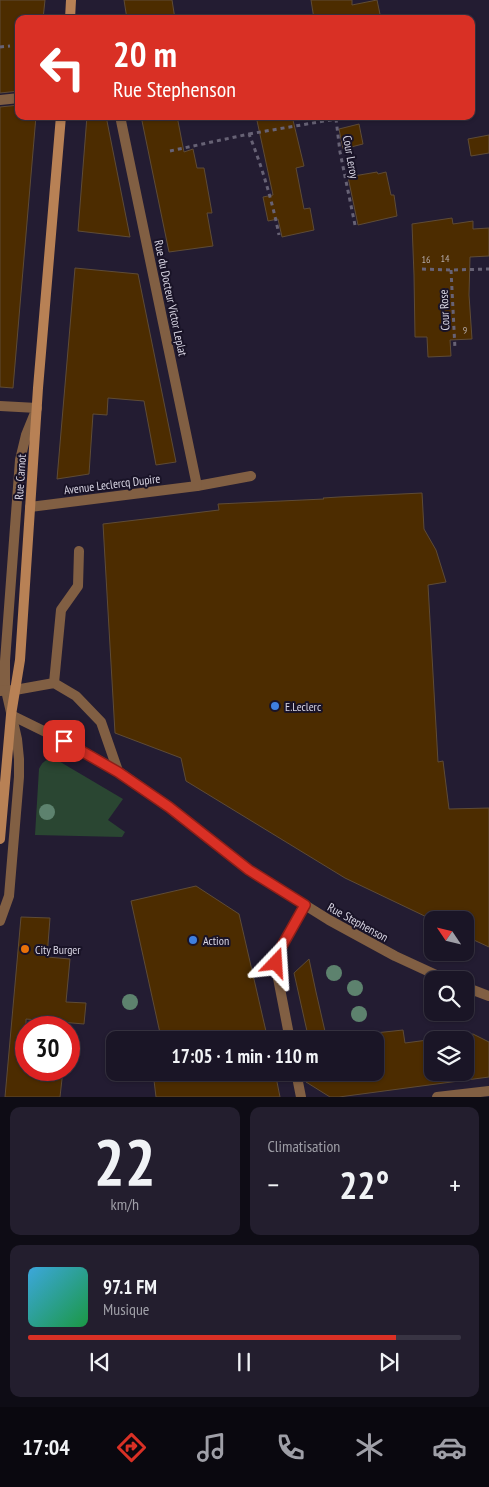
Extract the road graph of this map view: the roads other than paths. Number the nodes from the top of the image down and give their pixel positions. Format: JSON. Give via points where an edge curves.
{"nodes":[{"id":1,"x":71,"y":0,"type":"edge"},
{"id":2,"x":70,"y":15,"type":"edge"},
{"id":3,"x":15,"y":98,"type":"edge"},
{"id":4,"x":0,"y":100,"type":"edge"},
{"id":5,"x":61,"y":120,"type":"edge"},
{"id":6,"x":121,"y":120,"type":"edge"},
{"id":7,"x":0,"y":406,"type":"edge"},
{"id":8,"x":37,"y":408,"type":"junction"},
{"id":9,"x":250,"y":476,"type":"dead end"},
{"id":10,"x":196,"y":486,"type":"junction"},
{"id":11,"x":30,"y":507,"type":"junction"},
{"id":12,"x":79,"y":551,"type":"dead end"},
{"id":13,"x":54,"y":682,"type":"junction"},
{"id":14,"x":7,"y":690,"type":"edge"},
{"id":15,"x":11,"y":715,"type":"junction"},
{"id":16,"x":118,"y":772,"type":"junction"},
{"id":17,"x":0,"y":839,"type":"edge"},
{"id":18,"x":305,"y":905,"type":"junction"},
{"id":19,"x":0,"y":921,"type":"edge"},
{"id":20,"x":426,"y":971,"type":"edge"},
{"id":21,"x":474,"y":990,"type":"edge"},
{"id":22,"x":489,"y":996,"type":"edge"},
{"id":23,"x":288,"y":1031,"type":"edge"},
{"id":24,"x":298,"y":1081,"type":"edge"},
{"id":25,"x":489,"y":1090,"type":"edge"},
{"id":26,"x":301,"y":1097,"type":"edge"},
{"id":27,"x":437,"y":1097,"type":"edge"}],
"edges":[{"from":1,"to":2,"type":"main road"},
{"from":3,"to":4,"type":"street"},
{"from":5,"to":8,"type":"main road","name":"Rue Carnot"},
{"from":6,"to":10,"type":"street","name":"Rue du Docteur Victor Leplat"},
{"from":7,"to":8,"type":"street"},
{"from":8,"to":11,"type":"main road","name":"Rue Carnot"},
{"from":8,"to":14,"type":"street","via":[[20,460],[5,661]]},
{"from":9,"to":10,"type":"street","name":"Avenue Leclercq Dupire"},
{"from":10,"to":11,"type":"street","name":"Avenue Leclercq Dupire"},
{"from":11,"to":14,"type":"main road","name":"Rue Carnot","via":[[20,660]]},
{"from":12,"to":13,"type":"street","via":[[78,586],[61,610]]},
{"from":13,"to":14,"type":"street"},
{"from":13,"to":16,"type":"street","via":[[76,696],[101,722]]},
{"from":14,"to":15,"type":"main road","name":"Rue Carnot"},
{"from":15,"to":16,"type":"street","name":"Rue Stephenson"},
{"from":15,"to":17,"type":"main road","name":"Rue Carnot"},
{"from":15,"to":19,"type":"street","via":[[17,739],[19,777],[9,896]]},
{"from":16,"to":18,"type":"street","name":"Rue Stephenson","via":[[169,807],[249,870]]},
{"from":18,"to":20,"type":"street","name":"Rue Stephenson"},
{"from":18,"to":23,"type":"street","via":[[278,953],[276,963]]},
{"from":21,"to":22,"type":"street"},
{"from":24,"to":26,"type":"street"},
{"from":25,"to":27,"type":"street"}]}
